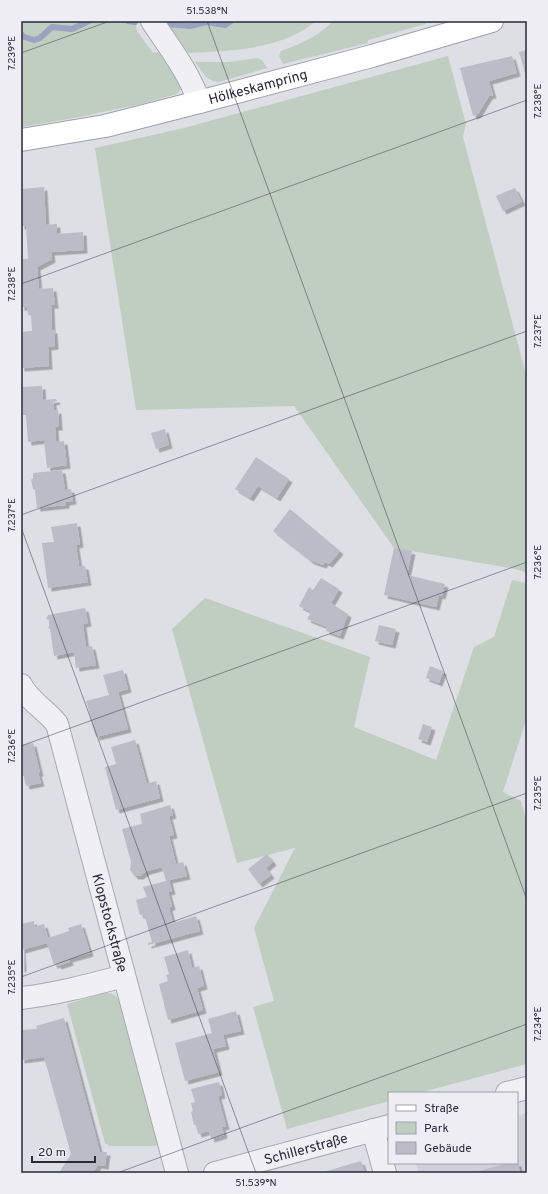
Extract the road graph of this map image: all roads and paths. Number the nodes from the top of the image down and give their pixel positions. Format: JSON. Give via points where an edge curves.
{"nodes":[{"id":1,"x":152,"y":21,"type":"edge"},
{"id":2,"x":492,"y":21,"type":"edge"},
{"id":3,"x":199,"y":102,"type":"junction"},
{"id":4,"x":21,"y":140,"type":"edge"},
{"id":5,"x":24,"y":696,"type":"edge"},
{"id":6,"x":124,"y":976,"type":"junction"},
{"id":7,"x":21,"y":998,"type":"edge"},
{"id":8,"x":527,"y":1088,"type":"edge"},
{"id":9,"x":511,"y":1092,"type":"edge"},
{"id":10,"x":381,"y":1128,"type":"edge"},
{"id":11,"x":177,"y":1173,"type":"edge"},
{"id":12,"x":215,"y":1173,"type":"edge"},
{"id":13,"x":385,"y":1173,"type":"edge"}],
"edges":[{"from":1,"to":3,"type":"street","via":[[187,74]]},
{"from":2,"to":3,"type":"main road","name":"Hölkeskampring"},
{"from":3,"to":4,"type":"main road","name":"Hölkeskampring","via":[[105,126]]},
{"from":5,"to":6,"type":"street","name":"Klopstockstraße","via":[[50,715],[57,724]]},
{"from":6,"to":7,"type":"street","via":[[75,989]]},
{"from":6,"to":11,"type":"street","name":"Klopstockstraße"},
{"from":8,"to":9,"type":"street"},
{"from":10,"to":12,"type":"street","name":"Schillerstraße"},
{"from":10,"to":13,"type":"street","name":"Schillerstraße"}]}
